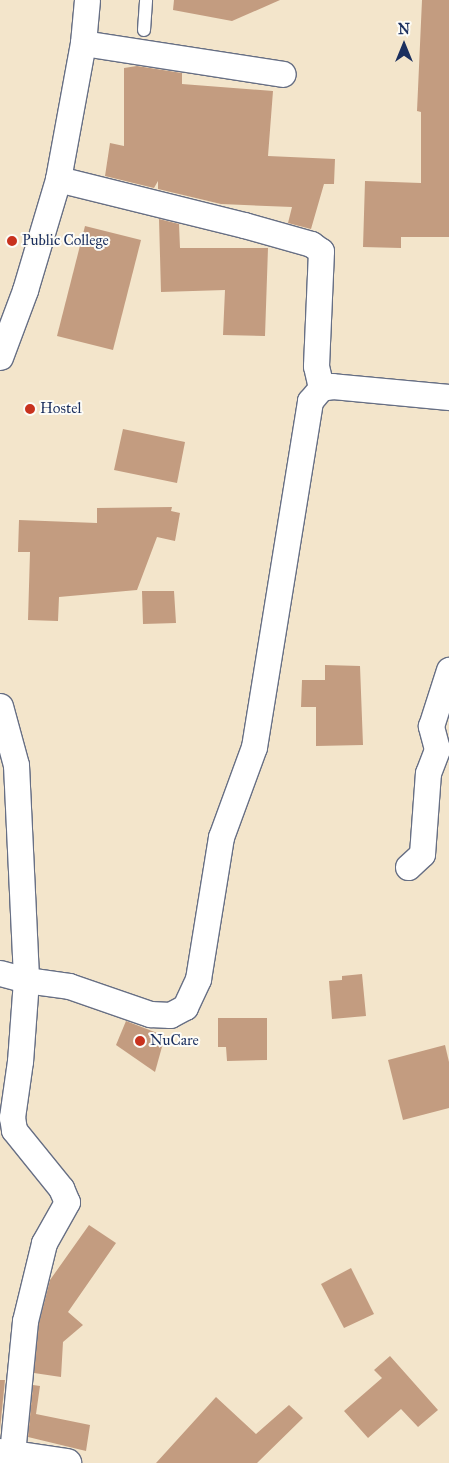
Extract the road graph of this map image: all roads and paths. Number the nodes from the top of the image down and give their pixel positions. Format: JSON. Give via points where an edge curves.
{"nodes":[{"id":1,"x":87,"y":0,"type":"edge"},
{"id":2,"x":146,"y":0,"type":"edge"},
{"id":3,"x":144,"y":30,"type":"dead end"},
{"id":4,"x":83,"y":43,"type":"junction"},
{"id":5,"x":283,"y":74,"type":"dead end"},
{"id":6,"x":58,"y":178,"type":"junction"},
{"id":7,"x":0,"y":357,"type":"edge"},
{"id":8,"x":321,"y":388,"type":"junction"},
{"id":9,"x":449,"y":397,"type":"edge"},
{"id":10,"x":449,"y":670,"type":"edge"},
{"id":11,"x":0,"y":706,"type":"edge"},
{"id":12,"x":443,"y":751,"type":"edge"},
{"id":13,"x":408,"y":867,"type":"dead end"},
{"id":14,"x":0,"y":972,"type":"edge"},
{"id":15,"x":26,"y":980,"type":"junction"},
{"id":16,"x":6,"y":1454,"type":"edge"},
{"id":17,"x":68,"y":1463,"type":"edge"}],
"edges":[{"from":1,"to":4,"type":"street"},
{"from":2,"to":3,"type":"lane"},
{"from":4,"to":5,"type":"street"},
{"from":4,"to":6,"type":"street"},
{"from":6,"to":7,"type":"street"},
{"from":6,"to":8,"type":"street","via":[[244,225],[311,244],[321,251],[316,366]]},
{"from":8,"to":9,"type":"street","via":[[332,386]]},
{"from":8,"to":15,"type":"street","via":[[310,401],[254,747],[221,837],[198,979],[185,1008],[170,1015],[150,1014],[69,986]]},
{"from":10,"to":12,"type":"street","via":[[431,726]]},
{"from":11,"to":15,"type":"street","via":[[16,765]]},
{"from":12,"to":13,"type":"street","via":[[428,773],[422,854]]},
{"from":14,"to":15,"type":"street"},
{"from":15,"to":16,"type":"street","via":[[12,1117],[14,1130],[61,1188],[67,1202],[44,1243],[25,1320]]},
{"from":16,"to":17,"type":"main road"}]}
